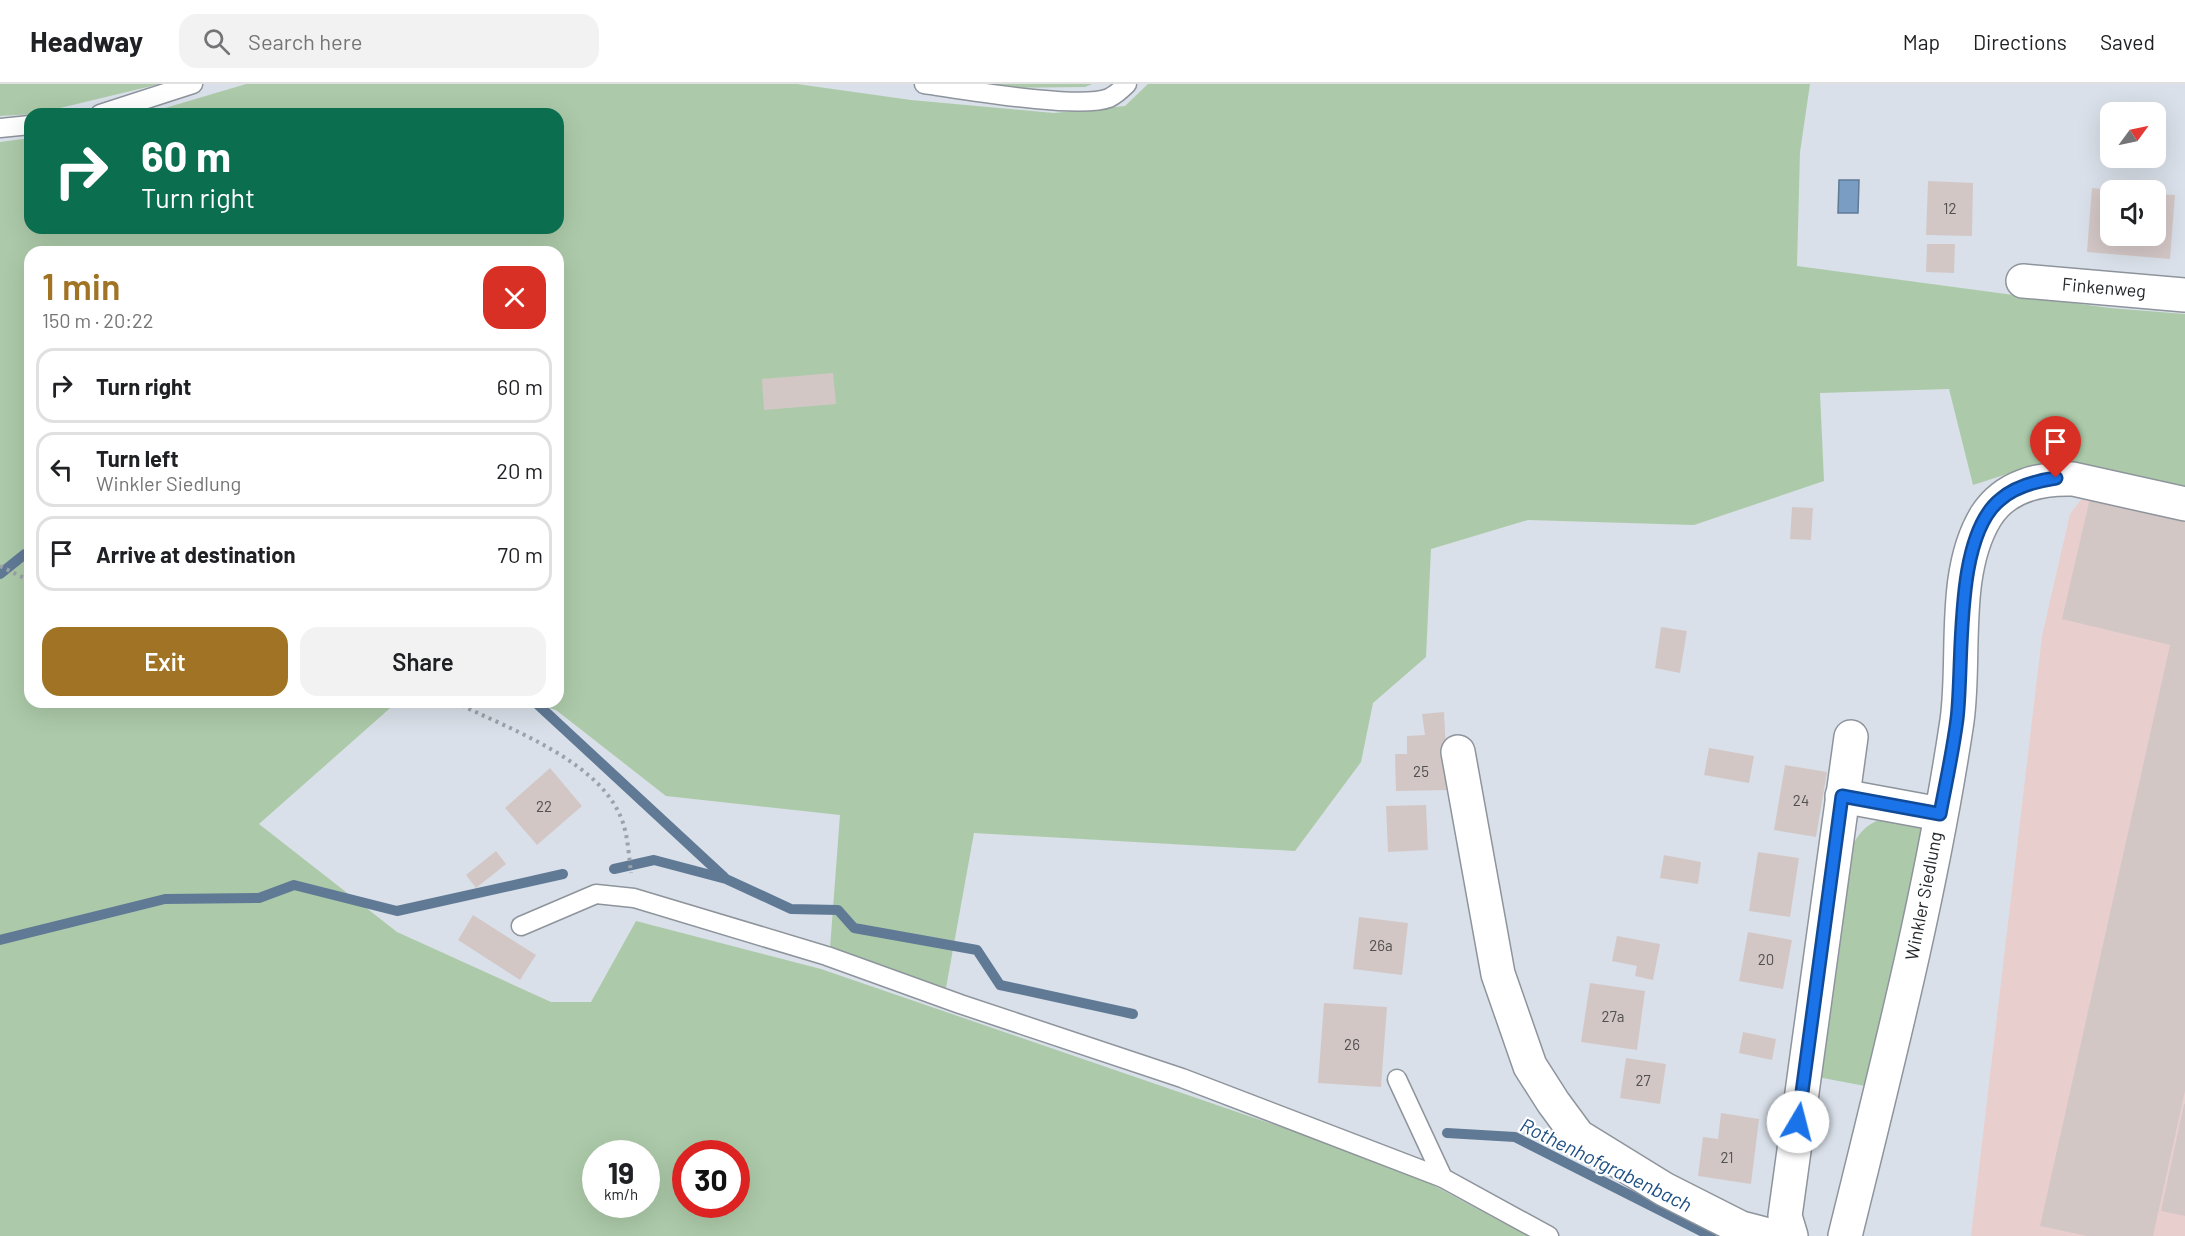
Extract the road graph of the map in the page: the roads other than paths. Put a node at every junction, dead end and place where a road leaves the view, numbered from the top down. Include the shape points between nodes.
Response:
1 (193, 84) edge
2 (924, 84) edge
3 (1127, 84) edge
4 (119, 108) edge
5 (24, 126) edge
6 (0, 128) edge
7 (2023, 281) dead end
8 (2185, 295) edge
9 (2185, 504) edge
10 (1851, 737) dead end
11 (1458, 752) dead end
12 (1842, 796) junction
13 (1940, 814) junction
14 (521, 926) dead end
15 (1397, 1079) dead end
16 (1443, 1178) junction
17 (1549, 1236) edge
18 (1772, 1236) edge
19 (1791, 1236) edge
20 (1845, 1236) edge

1 - 4 lane
2 - 3 lane via 1050,100 1081,100 1108,99
5 - 6 lane
7 - 8 street, Finkenweg
9 - 13 street, Winkler Siedlung via 2056,478 2019,488 1999,500 1971,549 1965,584 1957,719
10 - 12 street
11 - 18 street via 1498,974 1530,1066 1553,1102 1578,1136 1664,1189 1741,1228
12 - 13 street
12 - 19 street via 1785,1216
13 - 20 street, Winkler Siedlung via 1914,954
14 - 16 lane via 596,894 634,898 827,956 1182,1078
15 - 16 lane
16 - 17 lane

